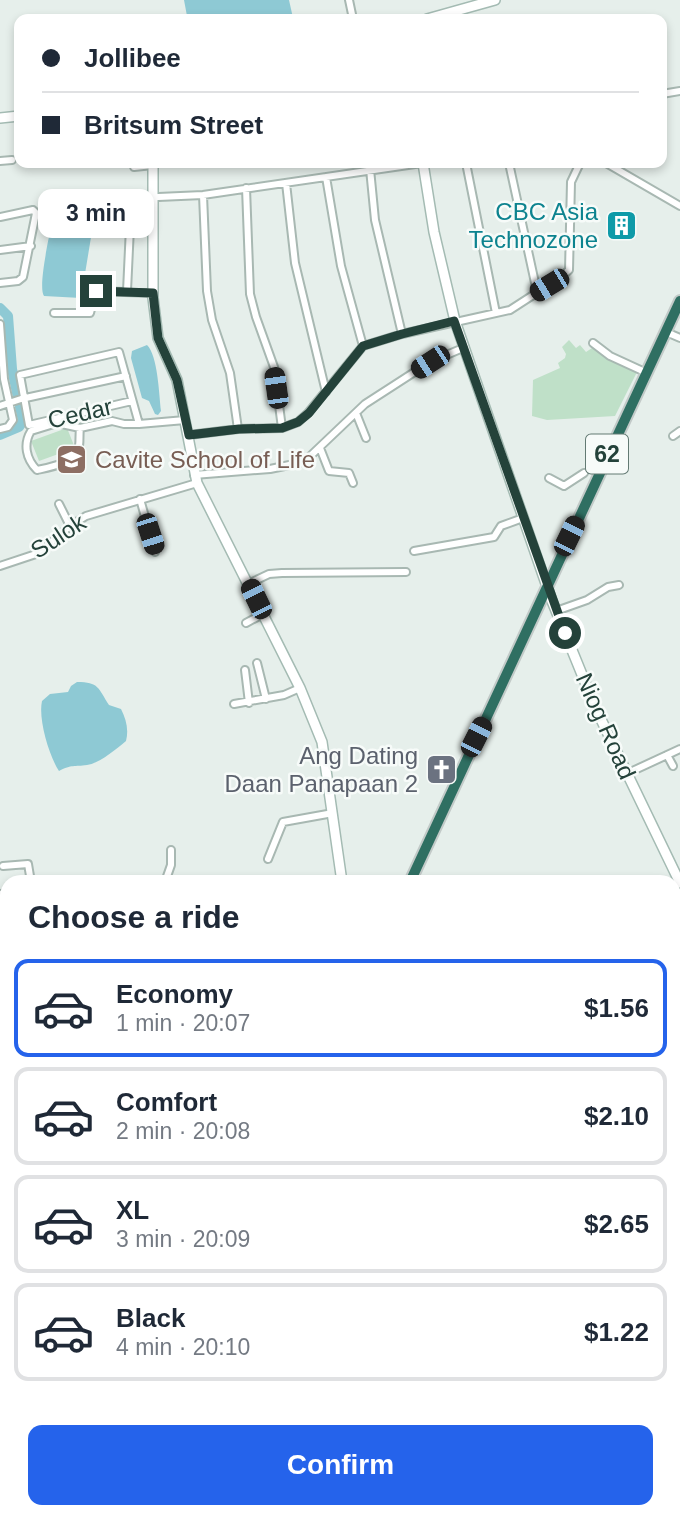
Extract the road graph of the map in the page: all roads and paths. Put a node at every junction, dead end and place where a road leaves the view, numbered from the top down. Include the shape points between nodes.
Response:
1 (495, 0) edge
2 (445, 14) edge
3 (12, 160) dead end
4 (0, 161) edge
5 (153, 168) edge
6 (379, 168) edge
7 (424, 168) edge
8 (467, 168) edge
9 (510, 168) edge
10 (578, 168) edge
11 (615, 168) edge
12 (370, 169) junction
13 (326, 177) junction
14 (286, 183) junction
15 (246, 188) junction
16 (202, 195) junction
17 (153, 198) junction
18 (680, 206) edge
19 (0, 217) edge
20 (31, 246) junction
21 (0, 250) edge
22 (0, 283) edge
23 (127, 291) junction
24 (537, 292) junction
25 (153, 293) junction
26 (680, 301) edge
27 (54, 313) dead end
28 (496, 313) junction
29 (454, 321) junction
30 (0, 325) edge
31 (665, 332) junction
32 (402, 334) junction
33 (680, 338) edge
34 (593, 343) dead end
35 (363, 346) junction
36 (463, 348) junction
37 (1, 353) edge
38 (647, 373) junction
39 (126, 376) junction
40 (2, 379) edge
41 (326, 392) junction
42 (22, 399) junction
43 (132, 401) junction
44 (10, 403) junction
45 (0, 406) edge
46 (356, 413) junction
47 (185, 420) junction
48 (139, 424) junction
49 (80, 428) junction
50 (282, 428) junction
51 (0, 429) edge
52 (239, 429) junction
53 (680, 431) edge
54 (189, 435) junction
55 (673, 436) dead end
56 (366, 438) dead end
57 (320, 448) junction
58 (591, 472) junction
59 (549, 478) dead end
60 (195, 479) junction
61 (353, 483) dead end
62 (140, 499) junction
63 (59, 504) dead end
64 (523, 518) junction
65 (70, 526) junction
66 (414, 551) dead end
67 (155, 552) dead end
68 (0, 566) edge
69 (406, 572) dead end
70 (248, 584) junction
71 (618, 585) dead end
72 (547, 586) junction
73 (556, 611) junction
74 (263, 614) junction
75 (246, 623) dead end
76 (257, 663) dead end
77 (245, 670) dead end
78 (262, 686) junction
79 (300, 688) junction
80 (248, 690) junction
81 (266, 699) junction
82 (249, 703) junction
83 (234, 705) dead end
84 (680, 750) edge
85 (667, 755) junction
86 (673, 766) dead end
87 (626, 774) junction
88 (333, 813) junction
89 (171, 850) dead end
90 (268, 859) dead end
91 (3, 866) dead end
92 (30, 875) edge
93 (167, 875) edge
94 (341, 875) edge
95 (413, 875) edge
96 (676, 875) edge

1 - 2 street
3 - 4 street
5 - 17 street
6 - 12 street
7 - 29 street, Niog Road
8 - 28 street
9 - 24 street
10 - 24 street via 571,182 569,270
11 - 18 street
12 - 13 street
12 - 32 street via 375,220
13 - 14 street
13 - 35 street via 341,266
14 - 15 street
14 - 41 street via 295,262
15 - 16 street
15 - 50 street via 250,294 274,368
16 - 17 street
16 - 52 street via 207,291 230,373
17 - 23 street via 132,201
17 - 25 street
19 - 20 street via 36,211
20 - 21 street
20 - 22 street via 21,279
23 - 25 street
23 - 27 street via 96,291 90,313
24 - 28 street via 516,307
25 - 47 street via 158,338 177,380
26 - 31 highway, 62
28 - 29 street
29 - 32 street
29 - 36 street, Niog Road
30 - 37 street
31 - 33 street
31 - 38 highway, 62
32 - 35 street
34 - 38 street
35 - 41 street
36 - 46 street, Sulok via 430,362
36 - 64 street, Niog Road
37 - 40 street
38 - 58 highway, 62
39 - 42 street
39 - 42 street via 116,351 20,375
39 - 43 street
40 - 44 street
41 - 50 street via 309,413
42 - 43 street, Cedar via 29,425
42 - 44 street
43 - 48 street
44 - 45 street
44 - 51 street via 12,424
46 - 56 street
46 - 57 street, Sulok
47 - 48 street
47 - 54 street
48 - 49 street via 112,421
49 - 49 street via 57,423 31,430 26,446 34,468 51,467 72,457 79,447
50 - 52 street
52 - 54 street
53 - 55 street
54 - 60 street
57 - 60 street, Sulok via 304,462
57 - 61 street via 329,471 349,473
58 - 59 street via 564,486
58 - 72 highway, 62
60 - 62 street, Sulok
60 - 70 street
62 - 65 street, Sulok via 86,516
62 - 67 street
63 - 65 street
64 - 66 street via 501,526 494,537
64 - 72 street, Niog Road
65 - 68 street, Sulok via 39,553
69 - 70 street via 282,573
70 - 74 street
71 - 73 street
72 - 73 street, Niog Road
72 - 95 highway, 62
73 - 87 street, Niog Road
74 - 75 street
74 - 79 street
76 - 78 street
77 - 80 street
78 - 80 street
78 - 81 street
79 - 81 street
79 - 88 street via 322,742
80 - 82 street
81 - 82 street
82 - 83 street
84 - 85 street
85 - 86 street
85 - 87 street
87 - 96 street, Niog Road
88 - 90 street via 283,822
88 - 94 street
89 - 93 street
91 - 92 street via 28,864

